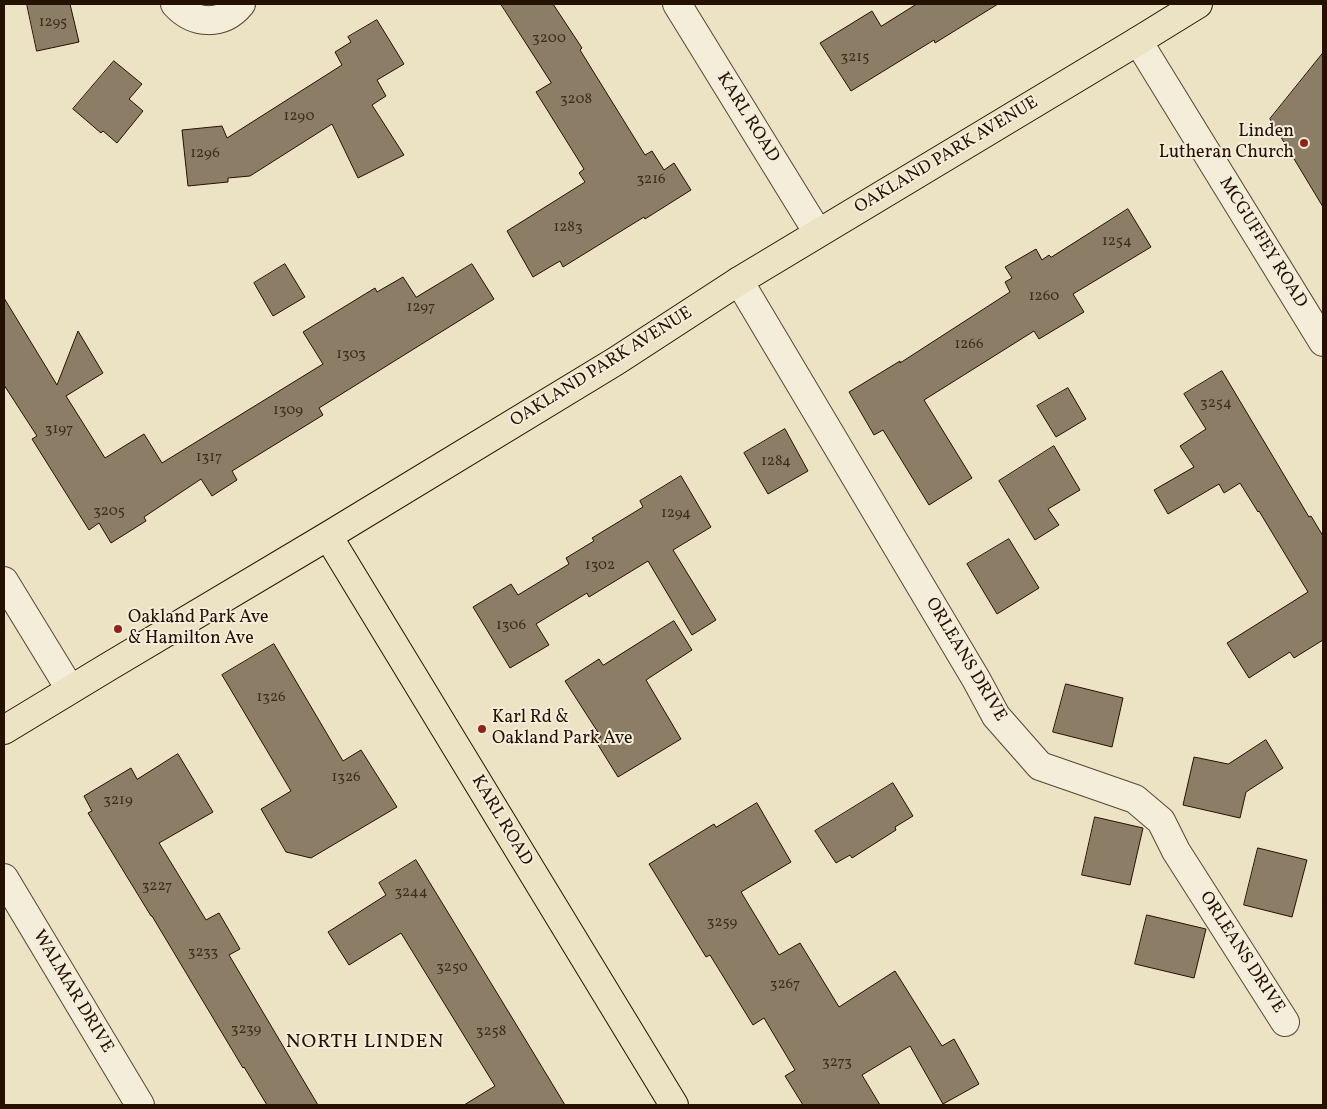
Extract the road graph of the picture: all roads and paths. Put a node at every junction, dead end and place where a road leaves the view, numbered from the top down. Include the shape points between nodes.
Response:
1 (176, 4) edge
2 (241, 4) edge
3 (677, 4) edge
4 (1198, 4) edge
5 (1138, 41) junction
6 (818, 233) junction
7 (739, 281) junction
8 (1323, 342) edge
9 (328, 536) junction
10 (4, 581) edge
11 (70, 689) junction
12 (4, 730) edge
13 (4, 878) edge
14 (1285, 1022) dead end
15 (140, 1105) edge
16 (674, 1105) edge

1 - 2 street via 182,12 195,19 210,20 224,18
3 - 6 street, KARL ROAD
4 - 5 main road, OAKLAND PARK AVENUE
5 - 6 main road, OAKLAND PARK AVENUE
5 - 8 street, MCGUFFEY ROAD
6 - 7 main road, OAKLAND PARK AVENUE
7 - 9 main road, OAKLAND PARK AVENUE via 616,361
7 - 14 street, ORLEANS DRIVE via 996,716 1040,766 1135,799 1161,822 1176,851
9 - 11 main road, OAKLAND PARK AVENUE
9 - 16 main road, KARL ROAD
10 - 11 street
11 - 12 main road, OAKLAND PARK AVENUE
13 - 15 street, WALMAR DRIVE

